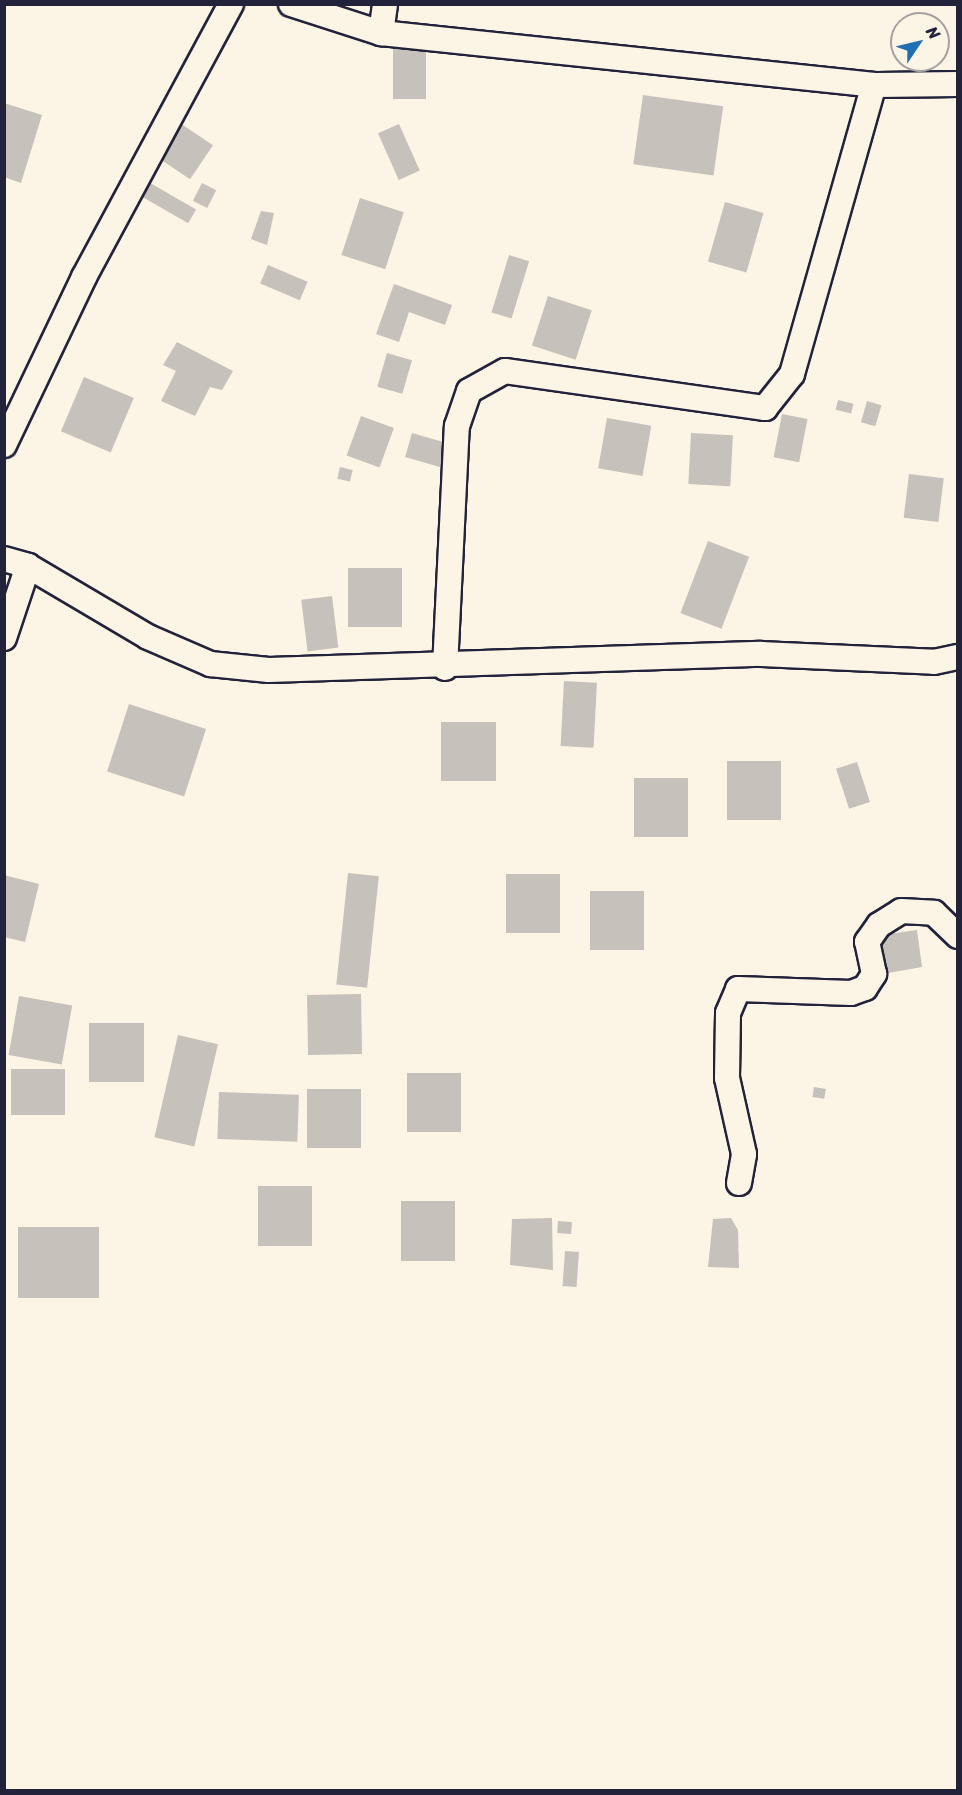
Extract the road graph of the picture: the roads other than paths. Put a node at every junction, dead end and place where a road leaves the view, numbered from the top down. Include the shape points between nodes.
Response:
1 (231, 4) edge
2 (291, 4) edge
3 (385, 4) edge
4 (381, 33) junction
5 (957, 84) edge
6 (874, 85) junction
7 (4, 445) edge
8 (4, 559) edge
9 (28, 566) junction
10 (4, 638) edge
11 (957, 657) edge
12 (445, 668) junction
13 (957, 936) edge
14 (739, 1183) dead end

1 - 7 street via 84,277
2 - 4 street
3 - 4 street
4 - 6 street
5 - 6 street
6 - 12 street via 792,374 765,408 506,371 469,391 458,426
8 - 9 street
9 - 10 street
9 - 12 street via 148,637 210,664 269,670
11 - 12 street via 934,662 761,654
13 - 14 street via 934,913 902,911 879,925 867,942 874,974 865,988 851,993 738,989 728,1013 728,1078 744,1154

